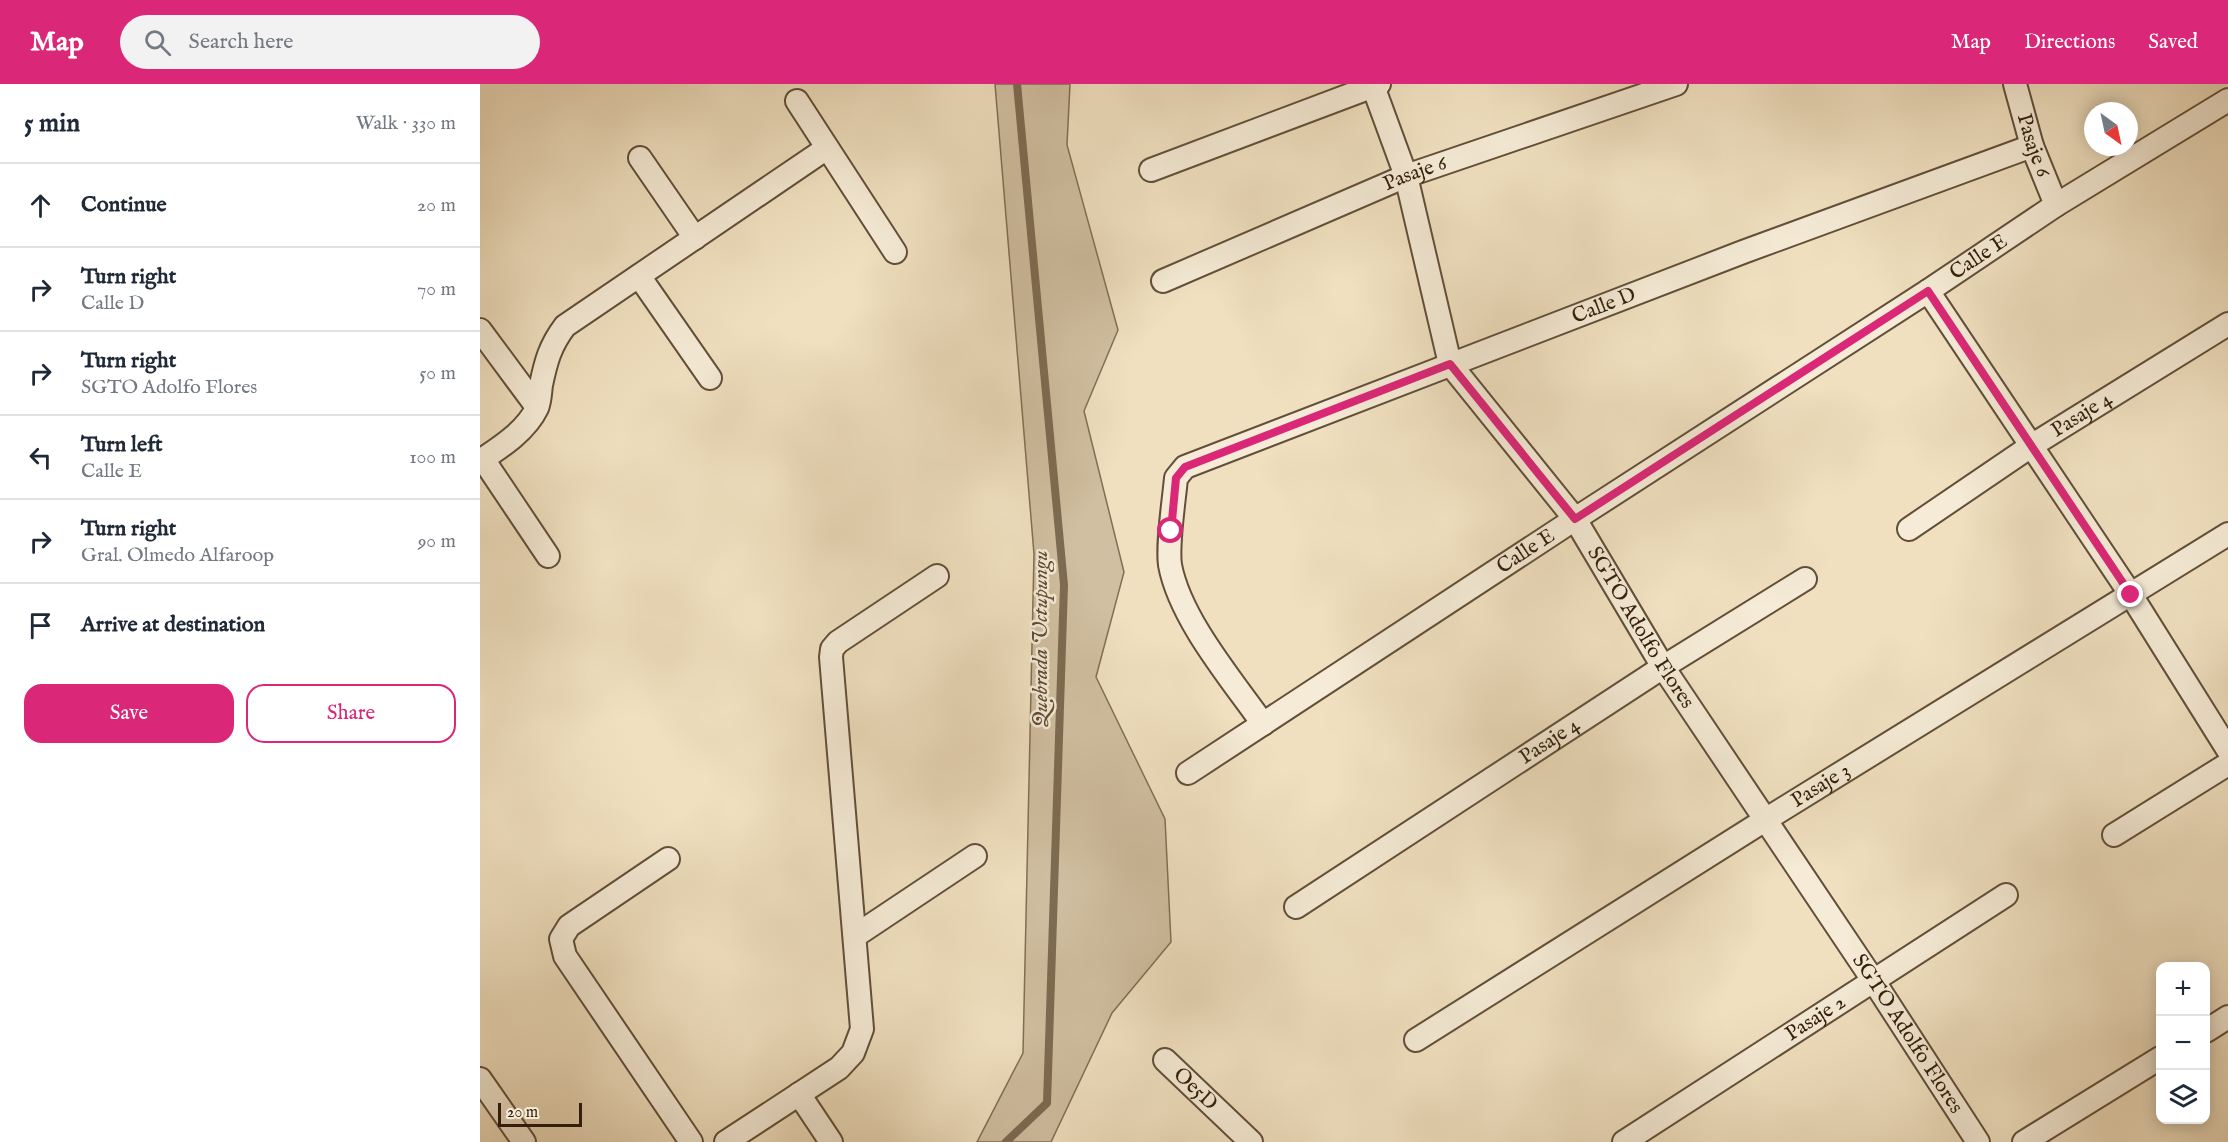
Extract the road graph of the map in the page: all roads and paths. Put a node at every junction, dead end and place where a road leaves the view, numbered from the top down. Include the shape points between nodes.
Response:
1 (1676, 84) edge
2 (2015, 84) edge
3 (1376, 85) edge
4 (2228, 100) edge
5 (797, 101) dead end
6 (2032, 146) junction
7 (827, 148) junction
8 (640, 158) dead end
9 (1151, 170) dead end
10 (1406, 176) junction
11 (2056, 205) junction
12 (694, 238) junction
13 (895, 252) dead end
14 (639, 276) junction
15 (1163, 281) dead end
16 (1928, 291) junction
17 (2228, 324) edge
18 (480, 330) edge
19 (1450, 364) junction
20 (710, 378) dead end
21 (537, 407) junction
22 (2031, 446) junction
23 (482, 460) edge
24 (1575, 519) junction
25 (1909, 529) dead end
26 (2228, 534) edge
27 (548, 556) dead end
28 (937, 576) dead end
29 (1805, 579) dead end
30 (2131, 595) junction
31 (1663, 667) junction
32 (1263, 724) junction
33 (2228, 750) edge
34 (2228, 764) edge
35 (1188, 773) dead end
36 (1765, 820) junction
37 (2114, 835) dead end
38 (975, 856) dead end
39 (668, 859) dead end
40 (2006, 895) dead end
41 (1296, 907) dead end
42 (855, 936) junction
43 (1873, 980) junction
44 (2228, 1017) edge
45 (2210, 1028) edge
46 (1416, 1040) dead end
47 (1165, 1060) dead end
48 (2156, 1061) edge
49 (480, 1079) edge
50 (799, 1094) junction
51 (524, 1142) edge
52 (692, 1142) edge
53 (726, 1142) edge
54 (831, 1142) edge
55 (1251, 1142) edge
56 (1624, 1142) edge
57 (1978, 1142) edge
58 (2024, 1142) edge

1 - 10 street, Pasaje 6
2 - 6 street, Pasaje 6
3 - 9 street
3 - 10 street, SGTO Adolfo Flores
4 - 11 street, Calle E
5 - 7 street
6 - 11 street, Pasaje 6
6 - 19 street, Calle D
7 - 12 street
7 - 13 street
8 - 12 street
10 - 15 street, Pasaje 6
10 - 19 street, SGTO Adolfo Flores
11 - 16 street, Calle E
12 - 14 street
14 - 20 street
14 - 21 street via 565,326 546,361
16 - 22 street
16 - 24 street, Calle E
17 - 22 street, Pasaje 4
18 - 21 street
19 - 24 street, SGTO Adolfo Flores
19 - 32 street, Calle D via 1185,467 1176,478 1170,564 1181,597 1198,631
21 - 23 street via 520,430
22 - 25 street, Pasaje 4
22 - 30 street
23 - 27 street
24 - 31 street, SGTO Adolfo Flores
24 - 32 street, Calle E
26 - 30 street, Pasaje 3
28 - 42 street via 832,649
29 - 31 street, Pasaje 4
30 - 33 street
30 - 36 street, Pasaje 3
31 - 36 street, SGTO Adolfo Flores
31 - 41 street, Pasaje 4
32 - 35 street, Calle E
34 - 37 street
36 - 43 street, SGTO Adolfo Flores
36 - 46 street, Pasaje 3
38 - 42 street
39 - 52 street via 569,926 561,939 565,956
40 - 43 street, Pasaje 2
42 - 50 street via 862,1029 853,1053 839,1068
43 - 56 street, Pasaje 2
43 - 57 street, SGTO Adolfo Flores
44 - 45 street
47 - 55 street, Oe5D
48 - 58 street
49 - 51 street
50 - 53 street
50 - 54 street

